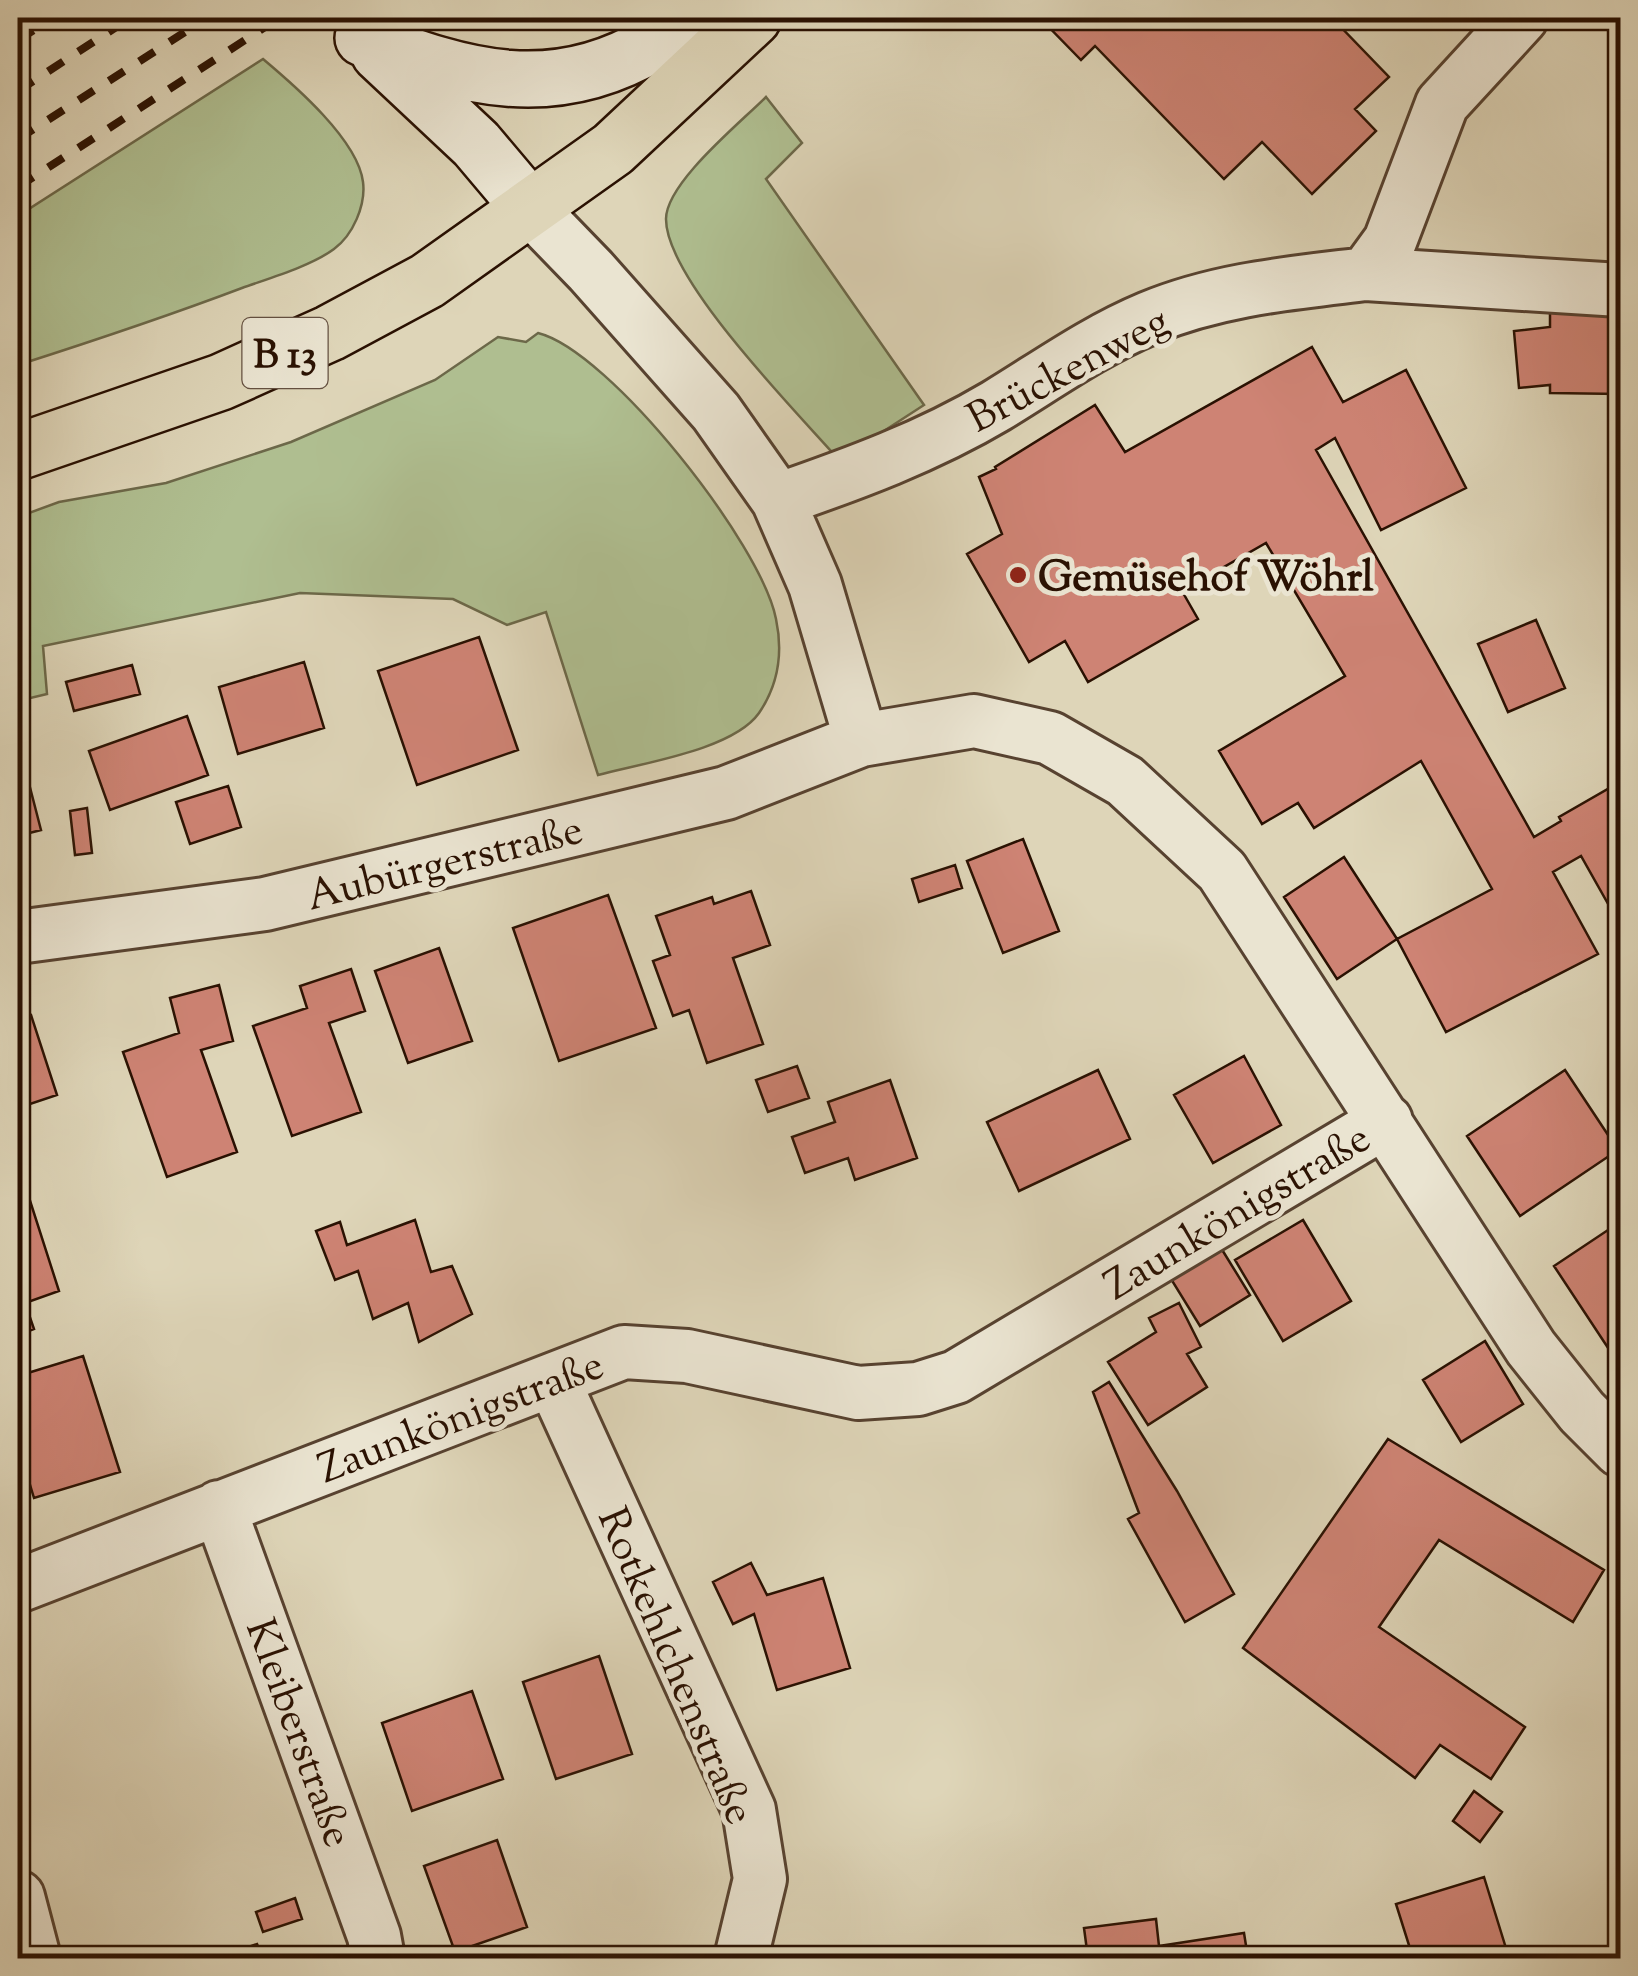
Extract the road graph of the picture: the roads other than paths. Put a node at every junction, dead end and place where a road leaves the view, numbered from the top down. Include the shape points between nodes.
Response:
1 (693, 18) edge
2 (754, 18) edge
3 (1521, 18) edge
4 (351, 28) edge
5 (530, 208) junction
6 (1366, 274) junction
7 (1620, 290) edge
8 (18, 452) edge
9 (778, 500) junction
10 (861, 740) junction
11 (18, 937) edge
12 (1386, 1121) junction
13 (553, 1380) junction
14 (1620, 1450) edge
15 (219, 1507) junction
16 (18, 1586) edge
17 (18, 1897) edge
18 (34, 1958) edge
19 (378, 1958) edge
20 (742, 1958) edge

1 - 4 main road via 595,72 546,79 448,69
2 - 5 main road, B 13 via 613,149
3 - 6 street via 1442,104 1390,241
4 - 5 main road via 476,144
5 - 8 main road, B 13 via 427,281 330,333 221,382
5 - 9 street via 716,412
6 - 7 street, Brückenweg
6 - 9 street, Brückenweg via 1227,292 1149,318 878,465
9 - 10 street via 815,585
10 - 11 street, Aubürgerstraße via 726,792 266,904
10 - 12 street, Aubürgerstraße via 974,721 1050,738 1125,781 1222,871
12 - 13 street, Zaunkönigstraße via 956,1376 918,1388 858,1393 687,1356 624,1352
12 - 14 street, Aubürgerstraße via 1531,1348
13 - 15 street, Zaunkönigstraße
13 - 20 street, Rotkehlchenstraße via 748,1810 760,1879
15 - 16 street, Zaunkönigstraße
15 - 19 street, Kleiberstraße
17 - 18 street

